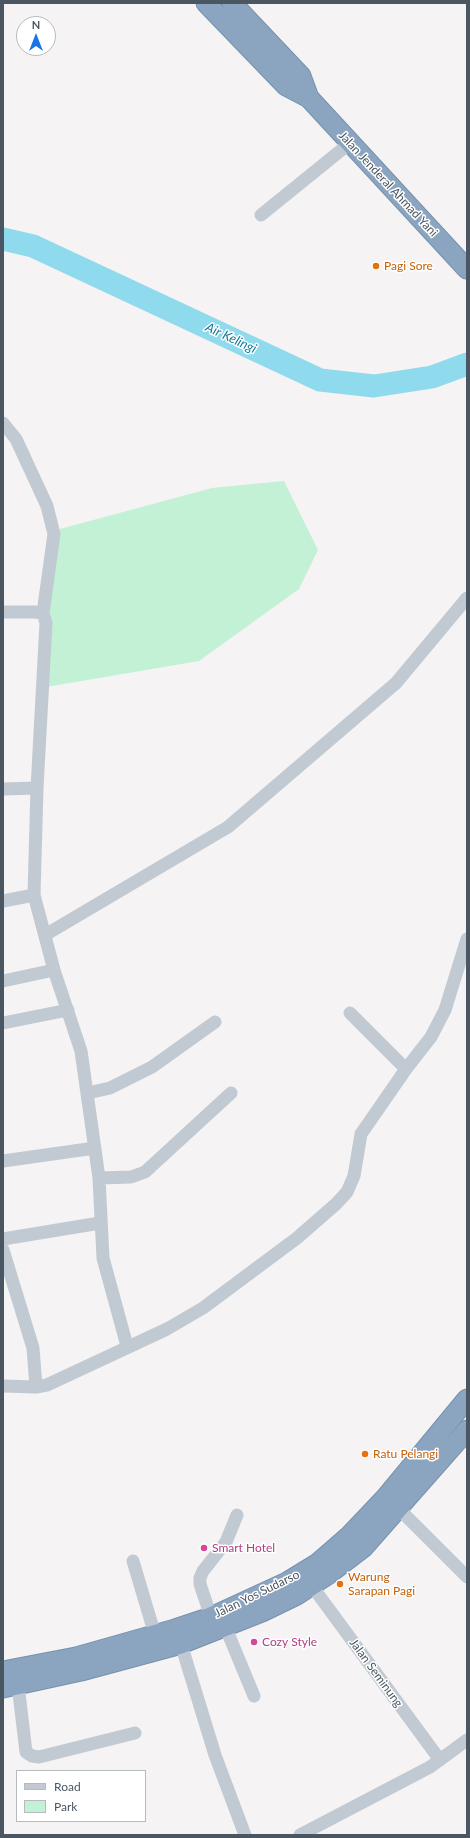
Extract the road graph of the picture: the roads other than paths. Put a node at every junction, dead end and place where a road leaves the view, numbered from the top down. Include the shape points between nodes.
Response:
1 (206, 3) edge
2 (232, 3) edge
3 (309, 98) junction
4 (350, 143) junction
5 (261, 216) dead end
6 (465, 267) edge
7 (3, 423) edge
8 (467, 598) edge
9 (3, 612) edge
10 (43, 613) junction
11 (37, 788) junction
12 (3, 789) edge
13 (34, 895) junction
14 (3, 901) edge
15 (45, 935) junction
16 (467, 939) edge
17 (54, 970) junction
18 (3, 981) edge
19 (68, 1010) junction
20 (350, 1013) dead end
21 (215, 1022) dead end
22 (3, 1023) edge
23 (406, 1068) junction
24 (88, 1093) junction
25 (230, 1093) dead end
26 (95, 1148) junction
27 (3, 1161) edge
28 (99, 1178) junction
29 (100, 1223) junction
30 (3, 1239) edge
31 (3, 1250) edge
32 (127, 1346) junction
33 (3, 1386) edge
34 (36, 1387) junction
35 (467, 1398) edge
36 (467, 1430) edge
37 (399, 1509) junction
38 (237, 1515) dead end
39 (133, 1561) dead end
40 (467, 1577) edge
41 (312, 1586) junction
42 (258, 1605) junction
43 (218, 1621) junction
44 (155, 1634) junction
45 (181, 1644) junction
46 (3, 1671) edge
47 (10, 1686) edge
48 (254, 1696) dead end
49 (135, 1733) dead end
50 (467, 1740) edge
51 (440, 1760) junction
52 (245, 1835) edge
53 (300, 1835) edge

1 - 3 highway, Jalan Jenderal Ahmad Yani via 286,86
2 - 3 highway, Jalan Jenderal Ahmad Yani via 301,76
3 - 4 highway, Jalan Jenderal Ahmad Yani
4 - 5 street
4 - 6 highway, Jalan Jenderal Ahmad Yani
7 - 10 street via 16,439 47,506 54,534
8 - 15 street via 396,683 228,827
9 - 10 street
10 - 11 street via 46,623
11 - 12 street
11 - 13 street
13 - 14 street
13 - 15 street
15 - 17 street
16 - 23 street via 445,1010 432,1038
17 - 18 street
17 - 19 street
19 - 22 street
19 - 24 street via 81,1051
20 - 23 street
21 - 24 street via 152,1067 110,1088
23 - 32 street via 361,1134 354,1176 347,1192 336,1204 297,1238 203,1308 167,1329
24 - 26 street
25 - 28 street via 145,1172 131,1177
26 - 27 street
26 - 28 street
28 - 29 street
29 - 30 street
29 - 32 street via 103,1258
31 - 34 street via 33,1348
32 - 34 street via 47,1385
33 - 34 street
35 - 42 highway, Jalan Yos Sudarso via 386,1497 349,1536 318,1563 287,1582
36 - 37 highway, Jalan Yos Sudarso
37 - 40 street
37 - 41 highway, Jalan Yos Sudarso via 364,1548
38 - 43 street via 226,1542 200,1578 200,1584
39 - 44 street
41 - 42 highway, Jalan Yos Sudarso
41 - 51 street, Jalan Seminung
42 - 43 highway, Jalan Yos Sudarso
43 - 44 highway, Jalan Yos Sudarso
43 - 45 highway, Jalan Yos Sudarso
43 - 48 street
44 - 46 highway, Jalan Yos Sudarso via 76,1657
45 - 47 highway, Jalan Yos Sudarso via 81,1671
45 - 52 street via 215,1755
47 - 49 street via 26,1752 32,1756 39,1757
50 - 51 street
51 - 53 street

